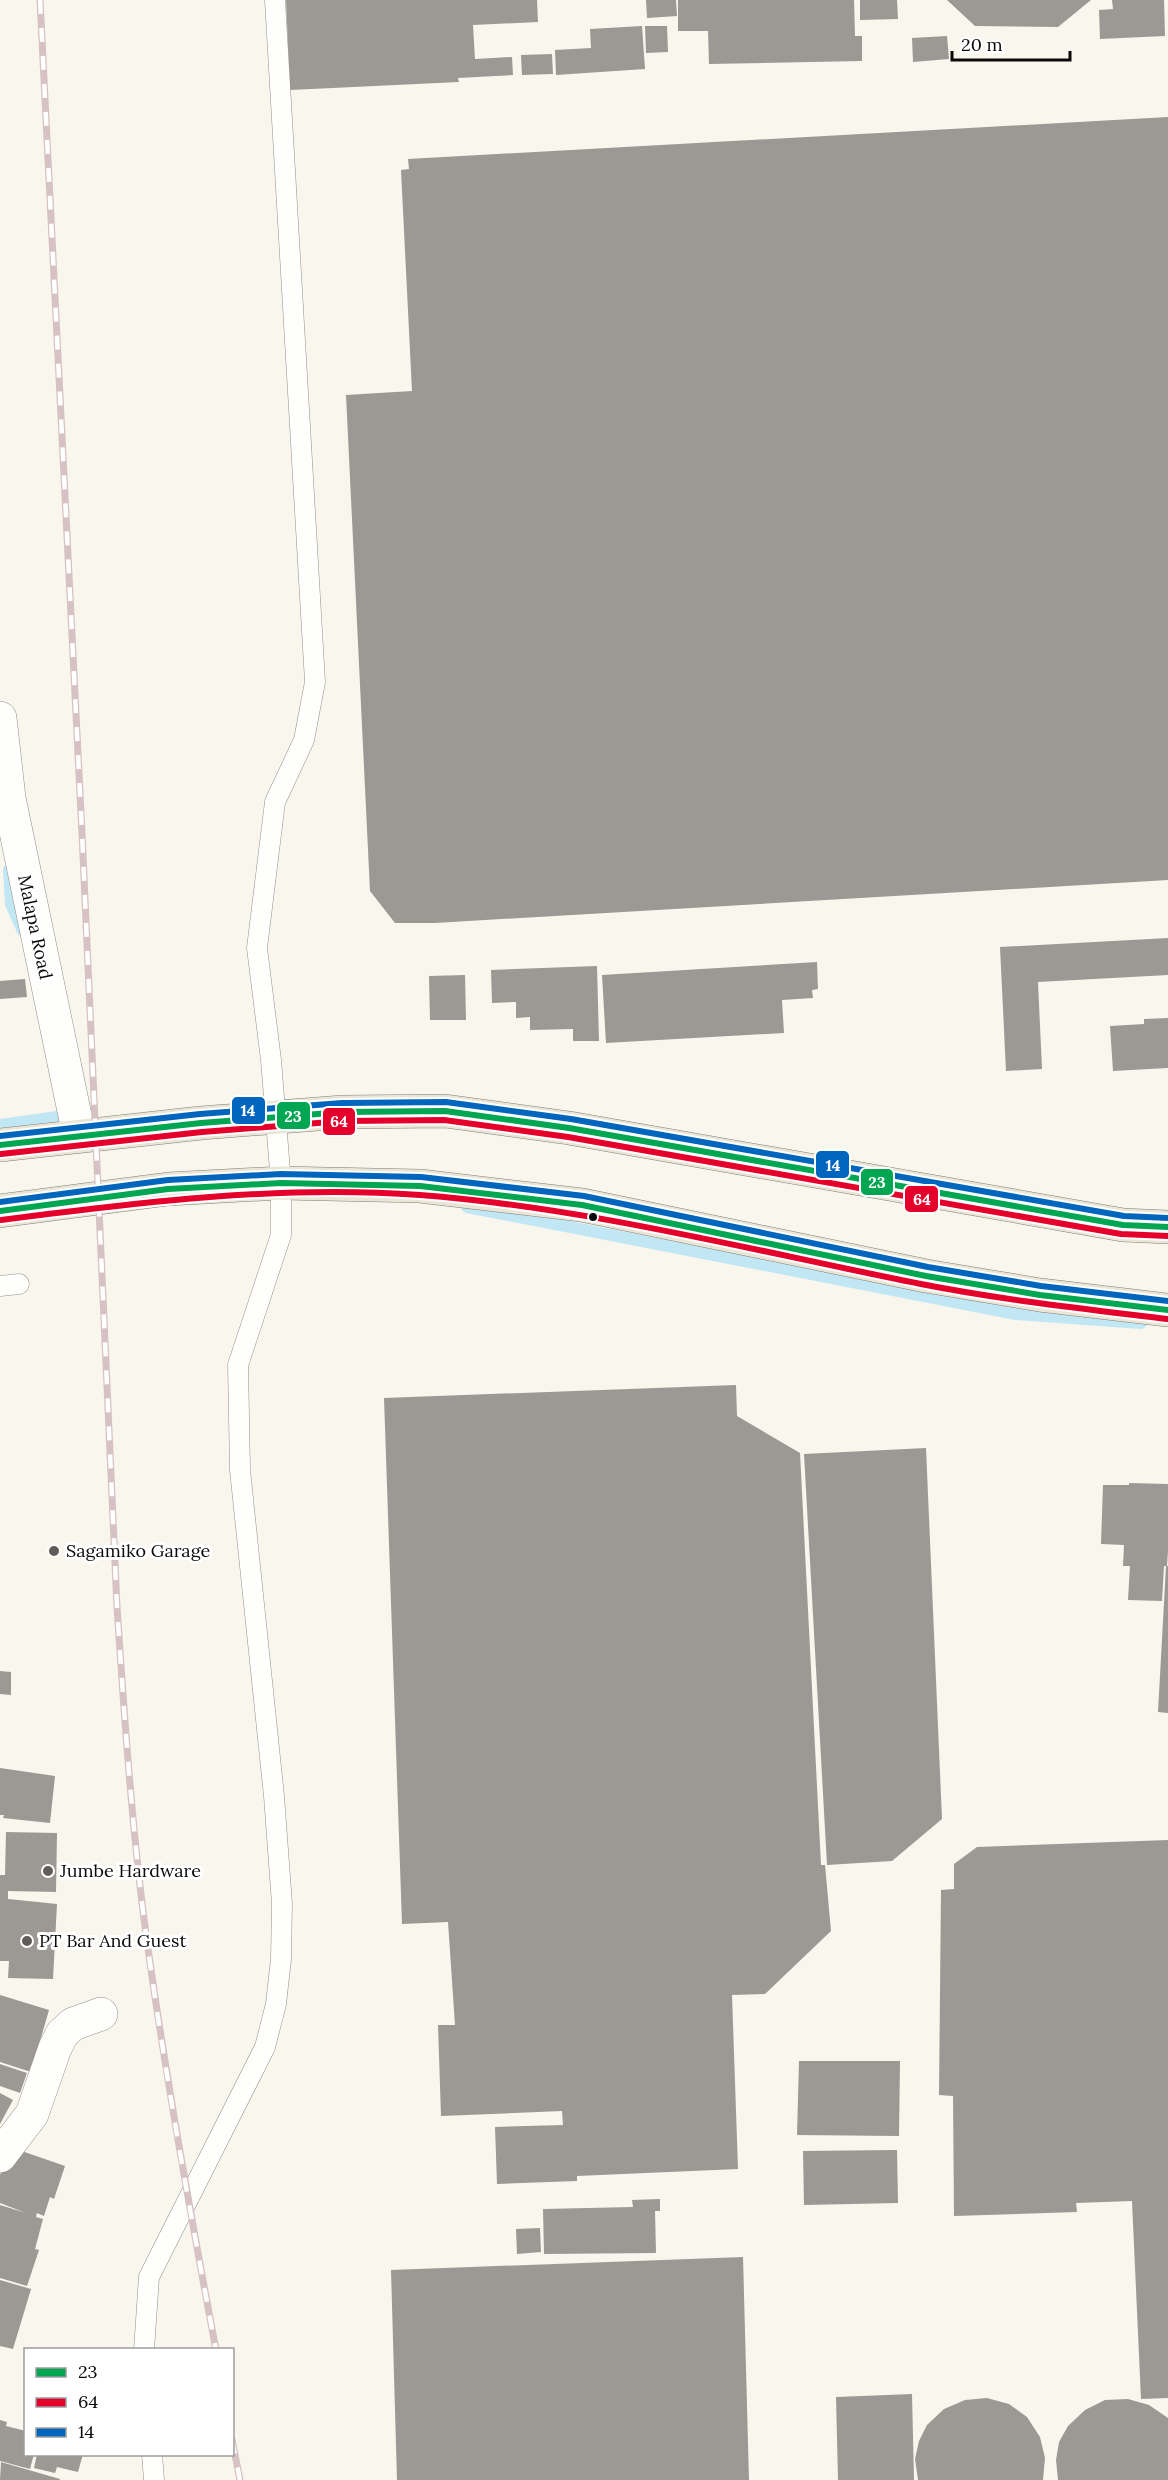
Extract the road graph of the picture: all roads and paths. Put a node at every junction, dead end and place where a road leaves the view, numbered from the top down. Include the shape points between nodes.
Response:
1 (274, 0) edge
2 (0, 718) edge
3 (275, 1118) junction
4 (79, 1135) junction
5 (0, 1145) edge
6 (281, 1183) junction
7 (0, 1211) edge
8 (1168, 1227) edge
9 (1168, 1310) edge
10 (101, 2014) dead end
11 (0, 2156) edge
12 (144, 2348) edge
13 (152, 2456) edge
14 (154, 2480) edge

1 - 3 lane via 315,682 304,740 275,802 257,948
2 - 4 street, Malapa Road via 9,798
3 - 4 main road
3 - 6 lane
3 - 8 main road via 343,1112 445,1111 569,1128 1123,1225
4 - 5 main road
6 - 7 main road via 168,1189
6 - 9 main road via 420,1186 582,1205 926,1276
6 - 12 lane via 280,1235 238,1365 240,1470 282,1904 276,2004 265,2047 149,2277
10 - 11 street via 74,2024 62,2034 32,2114
13 - 14 lane

